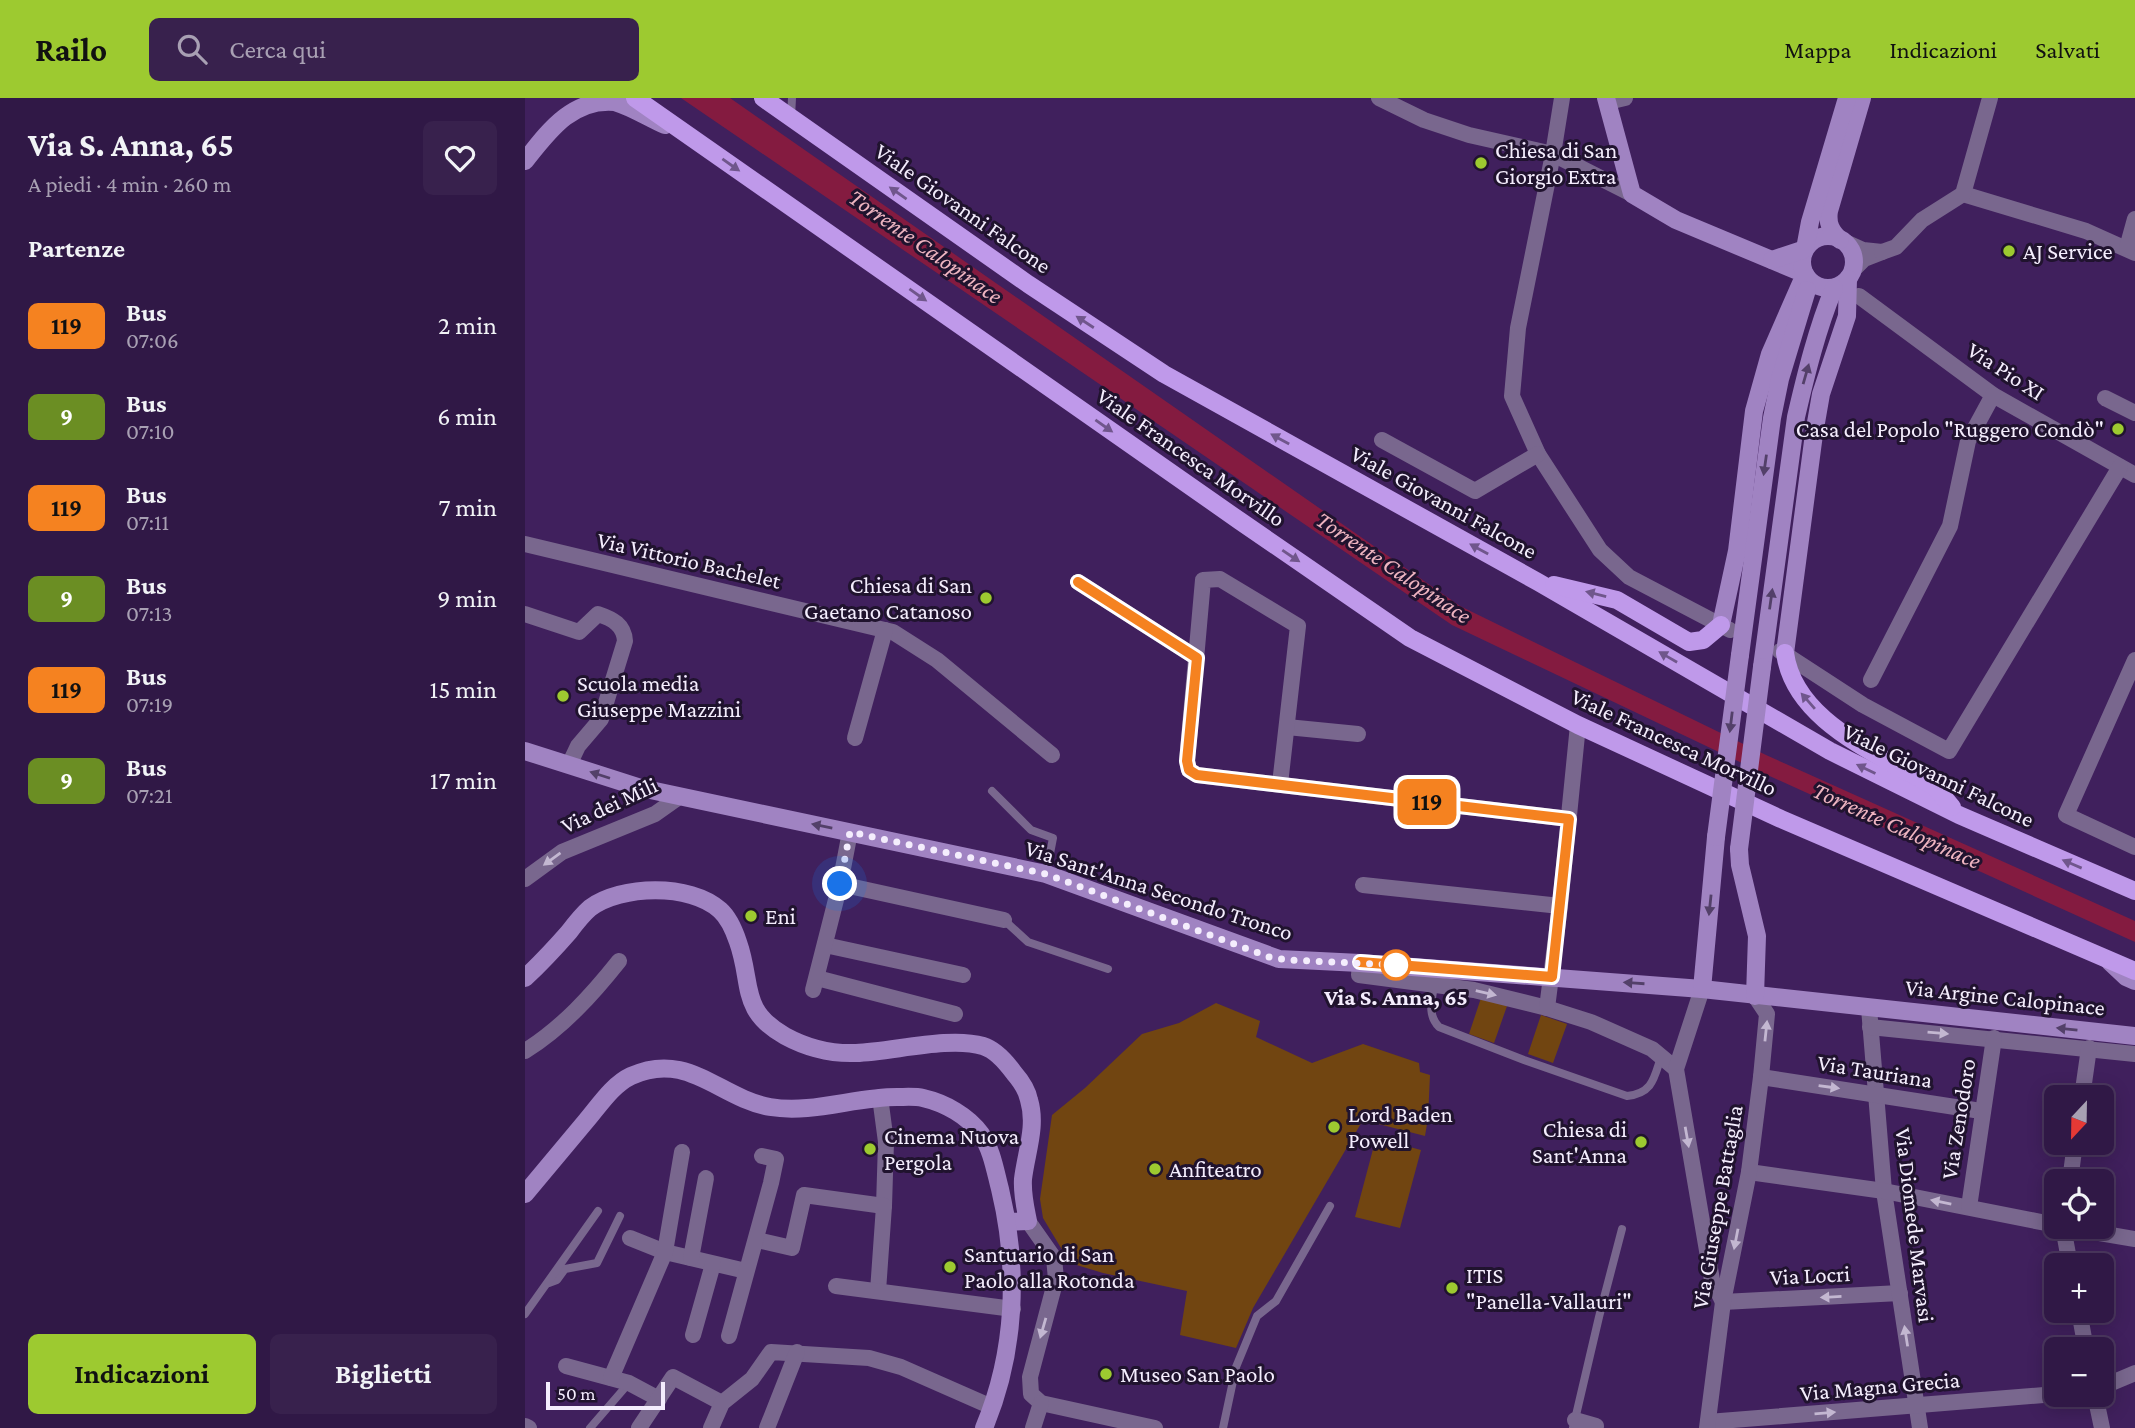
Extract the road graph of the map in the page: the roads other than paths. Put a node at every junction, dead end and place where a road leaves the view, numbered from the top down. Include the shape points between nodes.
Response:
1 (635, 98) edge
2 (763, 98) edge
3 (792, 98) edge
4 (1379, 98) edge
5 (1562, 98) edge
6 (1847, 98) edge
7 (1862, 98) edge
8 (1990, 98) edge
9 (1613, 99) edge
10 (791, 117) junction
11 (694, 139) junction
12 (1553, 154) junction
13 (525, 161) edge
14 (1632, 194) junction
15 (1963, 194) junction
16 (2135, 219) edge
17 (1842, 240) junction
18 (1805, 249) junction
19 (2131, 251) edge
20 (1882, 252) junction
21 (1772, 260) junction
22 (1807, 277) junction
23 (1847, 283) junction
24 (1993, 395) junction
25 (2105, 398) dead end
26 (2135, 413) edge
27 (1382, 440) dead end
28 (1538, 454) junction
29 (2128, 471) edge
30 (525, 544) edge
31 (1078, 582) dead end
32 (1538, 582) junction
33 (525, 614) edge
34 (1726, 628) junction
35 (884, 630) junction
36 (1783, 652) junction
37 (1197, 658) junction
38 (2135, 660) edge
39 (1871, 680) dead end
40 (1579, 725) junction
41 (1287, 726) junction
42 (1358, 734) dead end
43 (855, 738) dead end
44 (525, 751) edge
45 (1052, 755) dead end
46 (569, 765) junction
47 (1280, 784) junction
48 (992, 791) dead end
49 (679, 797) junction
50 (1959, 815) junction
51 (1569, 819) junction
52 (850, 832) junction
53 (2135, 847) edge
54 (1046, 874) junction
55 (525, 879) edge
56 (840, 884) junction
57 (1363, 885) dead end
58 (2135, 891) edge
59 (1560, 906) junction
60 (1005, 920) joint
61 (825, 945) junction
62 (2105, 957) junction
63 (619, 961) dead end
64 (2135, 961) edge
65 (1360, 962) junction
66 (1108, 969) dead end
67 (2135, 971) edge
68 (963, 975) dead end
69 (1552, 977) junction
70 (525, 978) edge
71 (2135, 981) edge
72 (1434, 985) junction
73 (1702, 989) junction
74 (1755, 996) junction
75 (1547, 1008) junction
76 (1869, 1008) junction
77 (955, 1014) dead end
78 (1870, 1027) junction
79 (2135, 1036) edge
80 (1994, 1038) junction
81 (2089, 1048) junction
82 (525, 1051) edge
83 (2135, 1054) edge
84 (1661, 1057) junction
85 (1676, 1069) junction
86 (1761, 1077) junction
87 (2084, 1085) edge
88 (1877, 1094) junction
89 (880, 1097) junction
90 (1982, 1111) junction
91 (682, 1152) dead end
92 (762, 1156) dead end
93 (1749, 1172) junction
94 (706, 1178) dead end
95 (1884, 1191) junction
96 (525, 1194) edge
97 (884, 1206) junction
98 (1330, 1206) dead end
99 (1969, 1207) junction
100 (598, 1211) dead end
101 (620, 1216) dead end
102 (1028, 1221) junction
103 (1008, 1222) junction
104 (2044, 1223) edge
105 (1622, 1229) dead end
106 (2114, 1235) edge
107 (630, 1238) dead end
108 (2135, 1238) edge
109 (757, 1240) junction
110 (664, 1252) junction
111 (691, 1258) junction
112 (713, 1264) junction
113 (746, 1271) junction
114 (546, 1284) junction
115 (836, 1286) dead end
116 (878, 1292) junction
117 (1900, 1293) junction
118 (1723, 1302) junction
119 (1013, 1309) junction
120 (525, 1314) edge
121 (693, 1335) dead end
122 (729, 1336) dead end
123 (797, 1352) junction
124 (566, 1366) dead end
125 (2135, 1373) edge
126 (611, 1378) junction
127 (2114, 1382) edge
128 (629, 1383) junction
129 (2044, 1395) edge
130 (659, 1399) junction
131 (722, 1403) junction
132 (1041, 1403) junction
133 (1917, 1406) junction
134 (992, 1407) junction
135 (2098, 1407) edge
136 (1574, 1424) edge
137 (1708, 1425) edge
138 (1596, 1426) dead end
139 (590, 1428) edge
140 (639, 1428) edge
141 (711, 1428) edge
142 (767, 1428) edge
143 (984, 1428) edge
144 (1033, 1428) edge
145 (1153, 1428) edge
146 (1223, 1428) edge
147 (1920, 1428) edge
148 (2102, 1428) edge

1 - 11 main road, Viale Francesca Morvillo
2 - 10 main road, Viale Giovanni Falcone
3 - 10 lane
4 - 12 street via 1469,135
5 - 12 street
6 - 18 street
7 - 17 street via 1829,211 1832,232
8 - 15 street
9 - 14 street
32 -> 10 main road, Viale Giovanni Falcone via 1164,374
11 - 13 street via 616,102 589,101 561,115
11 -> 40 main road, Viale Francesca Morvillo via 1410,638
12 - 14 street
12 - 28 street via 1518,328 1512,396
14 - 21 street via 1675,220
15 - 19 street via 2087,231
15 - 20 street via 1922,220 1896,247
16 - 19 street
17 - 18 street via 1818,238
17 - 20 street via 1863,250
17 - 23 street via 1853,254
18 - 21 street
18 - 22 street via 1802,266
20 - 23 street via 1864,259
21 - 22 street
22 - 23 street via 1826,288
22 - 34 street via 1770,354 1754,411
22 -> 73 street, bridge via 1807,293 1772,418 1717,837
23 - 24 street, Via Pio XI
23 - 36 street via 1847,316 1821,394 1814,434
74 -> 23 street, bridge via 1757,936 1739,849 1762,667 1796,417 1811,360
24 - 29 street, Via Pio XI
24 - 39 street via 1968,442 1950,526
25 - 26 street
27 - 28 street via 1475,491
28 - 34 street via 1600,550 1629,577
29 - 36 street via 1949,751 1863,705
30 - 35 street, Via Vittorio Bachelet
31 - 37 street
34 -> 32 main road via 1689,642 1617,600
50 -> 32 main road, Viale Giovanni Falcone via 1831,751
33 - 46 street via 579,632 599,614 617,622 624,632 601,719
35 - 43 street
35 - 45 street, Via Vittorio Bachelet via 937,660
50 -> 36 main road via 1935,787 1857,743 1816,710 1795,685
37 - 41 street via 1203,580 1220,579 1298,626
37 - 47 street via 1189,770 1197,775
38 - 53 street via 2066,815
40 - 51 street
40 - 62 main road, Viale Francesca Morvillo via 1781,819
41 - 42 street
41 - 47 street
44 - 46 street, Via Sant'Anna Secondo Tronco
49 -> 46 street, Via Sant'Anna Secondo Tronco
47 - 51 street
48 - 54 lane via 1031,830 1053,838
52 -> 49 street, Via Sant'Anna Secondo Tronco
49 -> 55 street, Via dei Mili via 655,814 562,852
58 -> 50 main road, Viale Giovanni Falcone
51 - 59 street
52 - 54 street, Via Sant'Anna Secondo Tronco
52 - 56 street
54 - 65 street, Via Sant'Anna Secondo Tronco via 1269,957
56 - 60 street
56 - 61 street
57 - 59 street
59 - 69 street
60 - 66 lane via 1028,942
61 - 68 street
61 - 77 street via 815,984
62 - 64 main road
62 - 67 main road, Viale Francesca Morvillo
62 - 71 street
63 - 82 street via 571,1015
65 - 69 street, Via Sant'Anna Secondo Tronco
65 - 72 street via 1359,975
73 -> 69 street, Via Argine Calopinace
69 - 75 street
70 - 102 street via 601,901 651,890 702,899 719,909 731,926 757,1014 789,1038 836,1053 958,1043 982,1045 999,1056 1024,1088 1031,1112 1023,1178
72 -> 75 street
72 - 84 lane via 1430,1015 1439,1027 1627,1096 1641,1094 1652,1084
73 - 74 street, Via Argine Calopinace
73 - 85 street
74 - 76 street, Via Argine Calopinace
86 -> 74 street, Via Giuseppe Battaglia via 1767,1014
75 - 84 street via 1623,1035
76 - 78 street
79 -> 76 street, Via Argine Calopinace
78 -> 80 street
78 - 88 street, Via Diomede Marvasi
80 - 81 street
80 - 90 street, Via Zenodoro
81 - 83 street
81 - 87 street
84 - 85 street
85 -> 118 street via 1712,1280
86 -> 88 street, Via Tauriana
86 - 93 street, Via Giuseppe Battaglia
88 - 90 street, Via Tauriana
88 - 95 street, Via Diomede Marvasi
89 - 96 street via 796,1109 769,1107 694,1074 657,1067 629,1077 611,1091
89 - 97 street via 886,1142
89 - 103 street via 921,1098 947,1106 972,1125 992,1156
90 - 99 street, Via Zenodoro
91 - 110 street
92 - 109 street via 776,1159
93 - 95 street
93 -> 118 street, Via Giuseppe Battaglia
94 - 111 street
99 -> 95 street
95 - 117 street, Via Diomede Marvasi
97 - 109 street via 804,1195 792,1248
97 - 116 street
98 - 146 lane via 1276,1301 1257,1316 1236,1367
99 - 104 street
100 - 114 lane
101 - 114 lane via 597,1264 565,1269 557,1280
102 - 103 street
102 -> 132 street via 1054,1258 1056,1279 1030,1377 1031,1394
103 - 119 street
105 - 136 lane
106 - 108 street
107 - 110 street
109 - 113 street
110 - 111 street
110 - 126 street
111 - 112 street
112 - 113 street
112 - 121 street
113 - 122 street
114 - 120 lane
115 - 116 street
116 - 119 street
117 -> 118 street, Via Locri
133 -> 117 street, Via Diomede Marvasi
118 - 137 street, Via Giuseppe Battaglia
119 - 134 street
123 - 131 street via 771,1352 753,1380
123 - 134 street via 869,1358 901,1367
123 - 142 street
124 - 126 street
125 - 127 street
126 - 128 street
128 - 130 street
128 - 139 lane
129 - 133 street, Via Magna Grecia
130 - 131 street via 673,1377
130 - 140 street
131 - 141 street
132 - 144 street
132 - 145 street
137 -> 133 street, Via Magna Grecia
133 - 147 street, Via Diomede Marvasi
134 - 143 street
135 - 148 street
136 - 138 street

